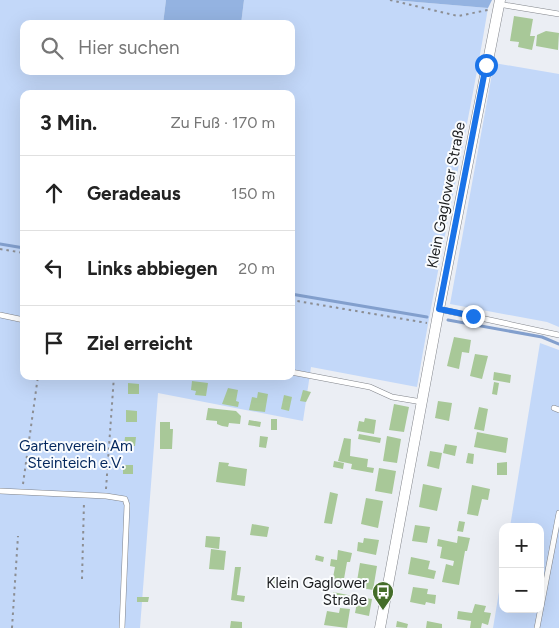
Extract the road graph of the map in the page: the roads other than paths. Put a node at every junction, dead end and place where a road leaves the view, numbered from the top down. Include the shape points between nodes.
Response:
1 (498, 4) edge
2 (559, 14) edge
3 (439, 309) junction
4 (0, 315) edge
5 (20, 319) edge
6 (559, 335) edge
7 (295, 373) edge
8 (422, 402) junction
9 (0, 490) edge
10 (559, 513) edge
11 (122, 628) edge
12 (380, 628) edge
13 (537, 628) edge

1 - 2 lane
1 - 3 street, Klein Gaglower Straße
3 - 6 lane
3 - 8 street, Klein Gaglower Straße
4 - 5 lane
7 - 8 lane via 370,387 392,397
8 - 12 street, Klein Gaglower Straße
9 - 11 lane via 125,499
10 - 13 lane

